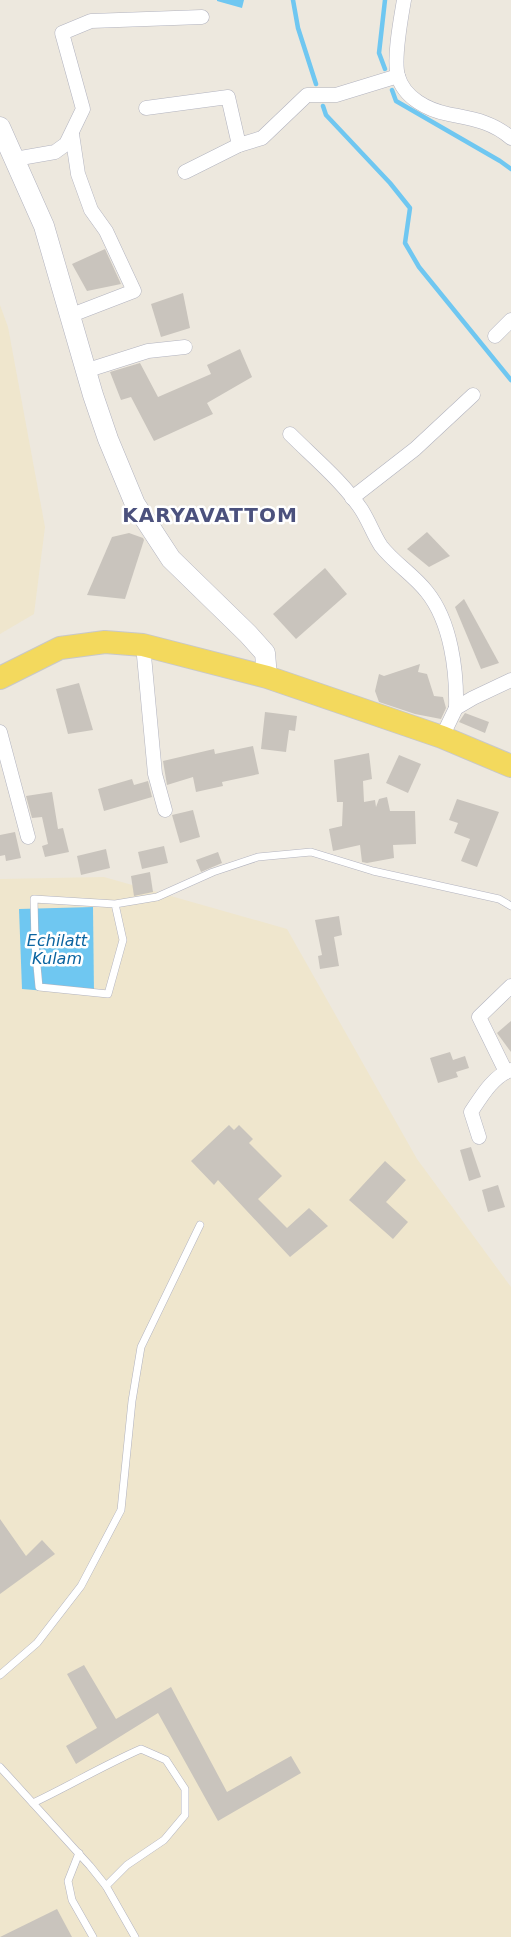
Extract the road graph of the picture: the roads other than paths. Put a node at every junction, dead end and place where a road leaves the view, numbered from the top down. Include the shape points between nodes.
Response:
1 (404, 0) edge
2 (202, 17) dead end
3 (398, 76) junction
4 (146, 108) dead end
5 (0, 127) edge
6 (72, 134) junction
7 (511, 138) edge
8 (239, 145) junction
9 (15, 159) junction
10 (184, 172) dead end
11 (69, 316) junction
12 (511, 320) edge
13 (495, 336) dead end
14 (185, 347) dead end
15 (86, 371) junction
16 (473, 396) dead end
17 (290, 434) dead end
18 (352, 498) junction
19 (142, 645) junction
20 (267, 677) junction
21 (0, 678) edge
22 (511, 680) edge
23 (456, 708) junction
24 (0, 732) edge
25 (442, 737) junction
26 (511, 766) edge
27 (164, 810) dead end
28 (28, 836) dead end
29 (115, 904) junction
30 (511, 906) edge
31 (511, 986) edge
32 (508, 1071) edge
33 (479, 1137) dead end
34 (200, 1225) dead end
35 (0, 1676) edge
36 (0, 1767) edge
37 (33, 1803) junction
38 (79, 1853) junction
39 (106, 1886) junction
40 (93, 1937) edge
41 (134, 1937) edge

1 - 3 street
2 - 6 street via 91,22 62,33 83,109
3 - 7 street via 417,102 440,112 484,122
3 - 8 street via 336,95 307,95 262,138
4 - 8 street via 228,97
5 - 9 main road
6 - 9 street via 66,144 55,152
6 - 11 street via 78,174 91,210 106,231 134,291
8 - 10 street
9 - 11 main road via 44,226
11 - 15 main road
12 - 13 street
14 - 15 street via 148,351
15 - 20 main road via 108,439 136,504 171,559 265,653
16 - 18 street via 415,449
17 - 18 street
18 - 23 street via 382,546 427,591 440,609 457,680
19 - 20 main road
19 - 21 main road via 105,642 60,648
19 - 27 street via 155,774
20 - 25 main road
22 - 23 street
23 - 25 street
24 - 28 street
25 - 26 main road
29 - 29 lane via 123,940 108,994 39,987 34,899
29 - 30 lane via 157,897 213,872 258,857 310,852 374,871 498,899
31 - 32 street via 479,1016
32 - 33 street via 481,1096 472,1112
34 - 35 lane via 141,1347 121,1510 81,1586 36,1643
36 - 37 lane
37 - 38 lane
37 - 39 lane via 141,1749 166,1760 185,1790 185,1815 164,1840 127,1865
38 - 39 lane
38 - 40 lane via 68,1881 72,1900
39 - 41 lane

